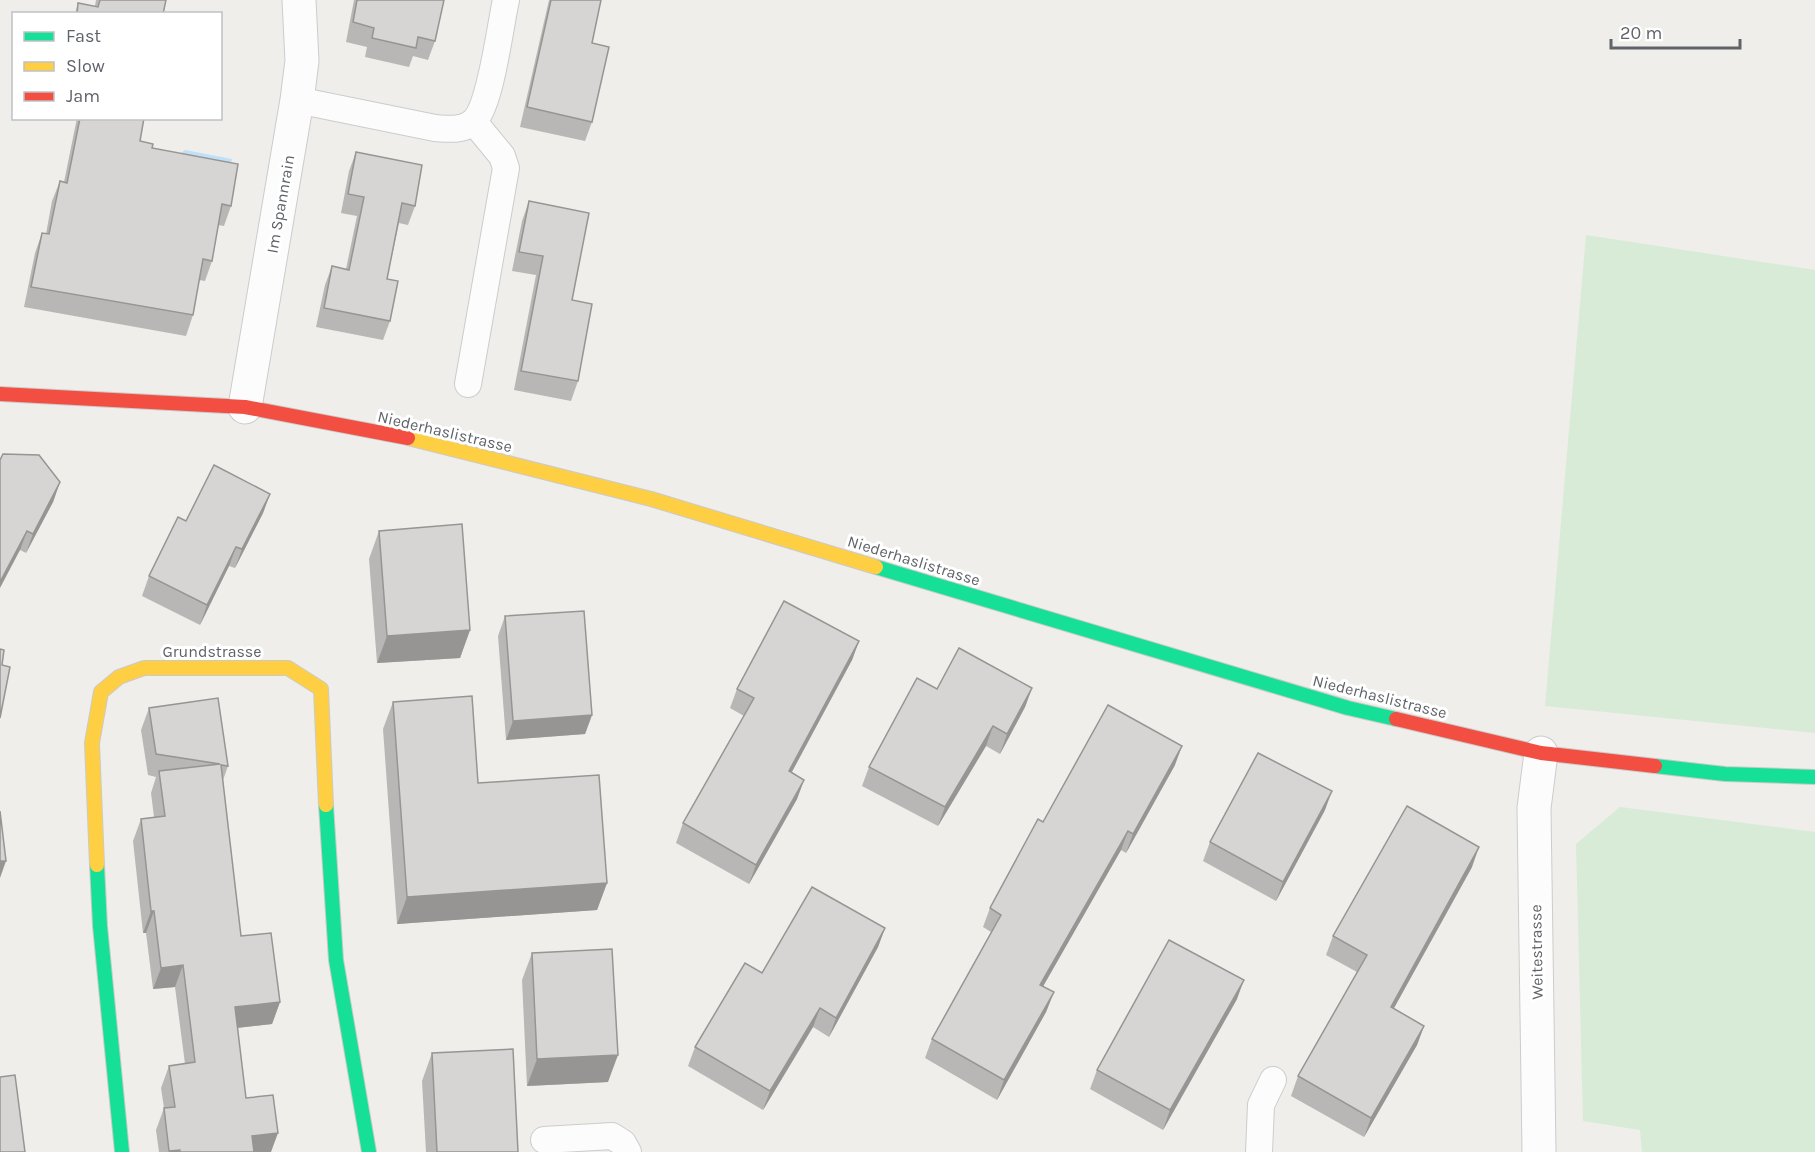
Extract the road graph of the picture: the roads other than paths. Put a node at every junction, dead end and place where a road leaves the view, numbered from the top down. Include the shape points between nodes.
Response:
1 (299, 0) edge
2 (506, 0) edge
3 (297, 100) junction
4 (474, 122) junction
5 (468, 384) dead end
6 (0, 394) edge
7 (245, 407) junction
8 (1541, 753) junction
9 (1815, 777) edge
10 (1273, 1080) dead end
11 (544, 1140) dead end
12 (122, 1152) edge
13 (369, 1152) edge
14 (628, 1152) edge
15 (1259, 1152) edge
16 (1539, 1152) edge

1 - 3 street, Im Spannrain via 302,61
2 - 4 lane via 484,105
3 - 4 lane via 435,128 454,130
3 - 7 street, Im Spannrain
4 - 5 lane via 502,156 506,168
6 - 7 street, Niederhaslistrasse
7 - 8 street, Niederhaslistrasse via 434,443 651,499 1348,708
8 - 9 street, Niederhaslistrasse via 1725,774
8 - 16 street, Weitestrasse via 1534,808
10 - 15 lane via 1261,1105
11 - 14 lane via 612,1136
12 - 13 street, Grundstrasse via 100,926 92,743 101,692 119,677 144,668 288,668 321,689 336,960

